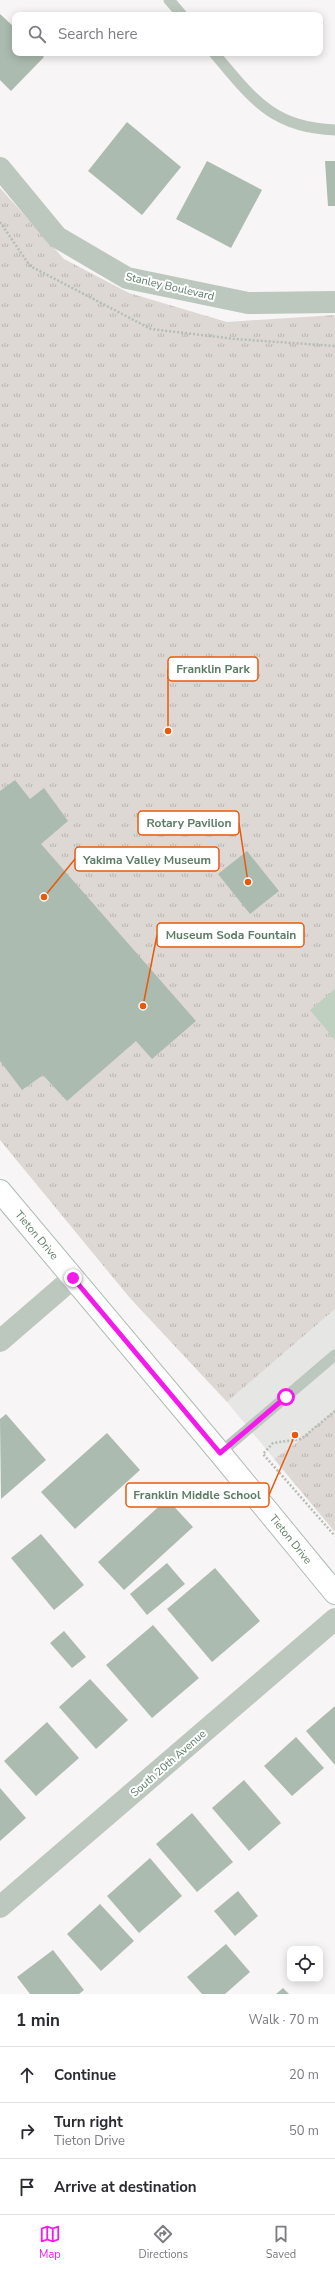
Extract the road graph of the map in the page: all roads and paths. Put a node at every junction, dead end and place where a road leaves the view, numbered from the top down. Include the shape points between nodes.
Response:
1 (169, 0) edge
2 (179, 12) edge
3 (217, 56) edge
4 (335, 130) edge
5 (0, 168) edge
6 (335, 302) edge
7 (0, 1191) edge
8 (73, 1278) junction
9 (0, 1341) edge
10 (335, 1355) edge
11 (335, 1411) edge
12 (220, 1453) junction
13 (335, 1536) edge
14 (335, 1594) edge
15 (335, 1619) edge
16 (0, 1907) edge

1 - 2 lane
3 - 4 lane via 269,112 298,126
5 - 6 street, Stanley Boulevard via 58,237 127,278 248,303
7 - 8 main road, Tieton Drive
8 - 9 street
8 - 12 main road, Tieton Drive
10 - 12 lane
11 - 13 path via 301,1439 273,1443 263,1454
12 - 14 main road, Tieton Drive
15 - 16 street, South 20th Avenue

